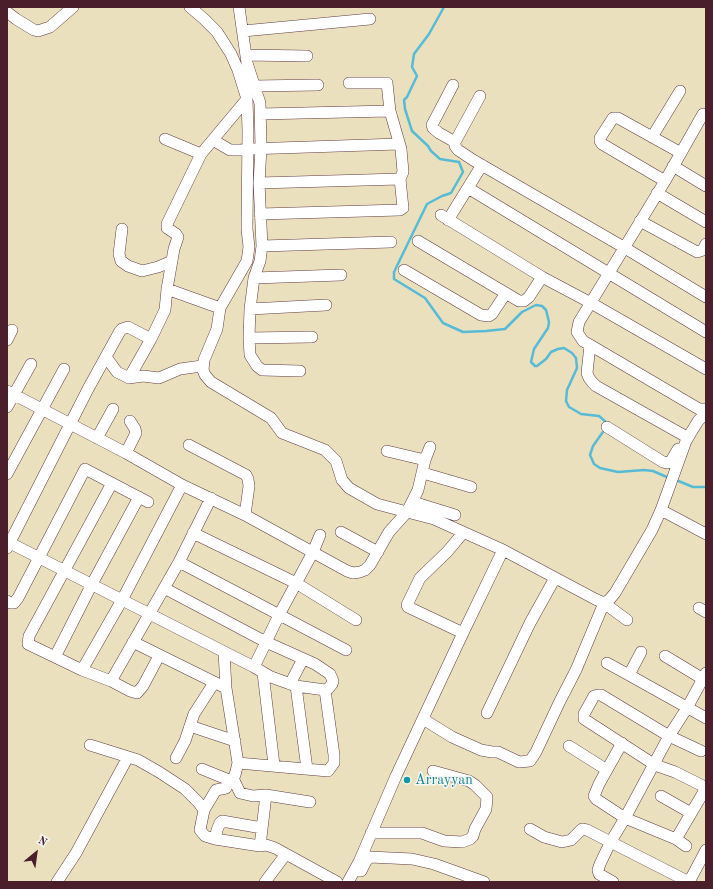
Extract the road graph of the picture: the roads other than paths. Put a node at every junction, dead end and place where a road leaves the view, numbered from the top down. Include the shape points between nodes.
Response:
1 (73, 7) edge
2 (190, 7) edge
3 (239, 7) edge
4 (7, 12) edge
5 (370, 18) dead end
6 (243, 30) junction
7 (246, 55) junction
8 (307, 56) dead end
9 (350, 83) dead end
10 (318, 85) dead end
11 (453, 85) dead end
12 (254, 86) junction
13 (680, 91) dead end
14 (480, 96) dead end
15 (247, 100) junction
16 (390, 111) junction
17 (260, 114) junction
18 (703, 114) dead end
19 (652, 137) junction
20 (166, 139) dead end
21 (213, 140) junction
22 (455, 142) junction
23 (399, 144) junction
24 (261, 148) junction
25 (248, 149) junction
26 (681, 153) junction
27 (201, 154) junction
28 (482, 165) junction
29 (673, 166) junction
30 (400, 179) junction
31 (665, 181) junction
32 (260, 183) junction
33 (706, 186) edge
34 (468, 188) junction
35 (657, 194) junction
36 (260, 214) junction
37 (640, 221) junction
38 (706, 222) edge
39 (122, 229) dead end
40 (418, 241) dead end
41 (391, 242) dead end
42 (262, 246) junction
43 (624, 248) junction
44 (705, 250) edge
45 (172, 262) junction
46 (404, 270) dead end
47 (609, 273) junction
48 (340, 275) dead end
49 (542, 277) junction
50 (254, 278) junction
51 (167, 289) junction
52 (506, 293) junction
53 (706, 297) edge
54 (591, 303) junction
55 (326, 306) dead end
56 (220, 308) junction
57 (250, 308) junction
58 (704, 328) edge
59 (312, 337) dead end
60 (249, 338) junction
61 (151, 339) junction
62 (590, 345) junction
63 (106, 357) junction
64 (31, 364) dead end
65 (202, 366) junction
66 (64, 369) dead end
67 (706, 369) edge
68 (300, 371) dead end
69 (129, 378) junction
70 (10, 393) edge
71 (7, 407) edge
72 (42, 409) junction
73 (113, 409) dead end
74 (704, 411) edge
75 (130, 421) dead end
76 (70, 425) junction
77 (607, 428) dead end
78 (685, 436) junction
79 (97, 438) junction
80 (188, 445) dead end
81 (430, 447) dead end
82 (387, 451) dead end
83 (126, 453) junction
84 (425, 460) junction
85 (7, 474) edge
86 (423, 474) junction
87 (112, 482) junction
88 (182, 485) junction
89 (471, 487) dead end
90 (211, 498) junction
91 (412, 502) junction
92 (661, 510) junction
93 (407, 512) junction
94 (455, 515) dead end
95 (244, 516) junction
96 (341, 532) dead end
97 (193, 533) junction
98 (463, 533) junction
99 (320, 534) dead end
100 (706, 534) edge
101 (9, 545) edge
102 (503, 550) junction
103 (313, 552) junction
104 (378, 552) junction
105 (40, 557) junction
106 (179, 562) junction
107 (64, 570) junction
108 (555, 578) junction
109 (296, 583) junction
110 (92, 584) junction
111 (164, 588) junction
112 (122, 600) junction
113 (7, 602) edge
114 (604, 603) junction
115 (149, 614) junction
116 (279, 615) junction
117 (356, 620) dead end
118 (627, 620) dead end
119 (463, 633) junction
120 (133, 642) junction
121 (266, 642) junction
122 (346, 650) dead end
123 (224, 652) junction
124 (641, 652) dead end
125 (159, 656) junction
126 (665, 656) dead end
127 (55, 657) junction
128 (303, 659) junction
129 (607, 663) dead end
130 (82, 670) junction
131 (258, 670) junction
132 (629, 675) junction
133 (704, 676) edge
134 (111, 681) junction
135 (214, 683) junction
136 (293, 685) junction
137 (226, 688) junction
138 (325, 690) junction
139 (687, 708) junction
140 (487, 713) dead end
141 (706, 718) edge
142 (423, 719) junction
143 (190, 726) junction
144 (670, 736) junction
145 (235, 741) junction
146 (622, 743) junction
147 (90, 745) dead end
148 (569, 746) dead end
149 (702, 751) dead end
150 (128, 757) junction
151 (176, 758) dead end
152 (238, 763) junction
153 (655, 764) junction
154 (274, 765) junction
155 (202, 769) dead end
156 (307, 770) junction
157 (607, 770) junction
158 (433, 771) dead end
159 (231, 779) junction
160 (706, 787) edge
161 (266, 795) junction
162 (661, 796) dead end
163 (310, 802) dead end
164 (204, 810) junction
165 (691, 812) junction
166 (625, 818) junction
167 (262, 828) junction
168 (530, 829) dead end
169 (371, 833) junction
170 (215, 839) junction
171 (676, 839) junction
172 (610, 843) junction
173 (260, 846) junction
174 (686, 846) dead end
175 (706, 850) edge
176 (286, 854) junction
177 (471, 879) edge
178 (57, 882) edge
179 (265, 882) edge
180 (338, 882) edge
181 (348, 882) edge
182 (355, 882) edge
183 (484, 882) edge
184 (613, 882) edge
185 (689, 882) edge

1 - 4 street via 50,28 38,31
2 - 15 street via 217,32 231,54
3 - 6 street
5 - 6 street
6 - 7 street
7 - 8 street
7 - 12 street
9 - 16 street via 387,83
10 - 12 street
11 - 22 street via 432,125 439,133
12 - 17 street via 260,102
13 - 19 street
14 - 22 street
15 - 21 street
15 - 25 street
16 - 17 street
16 - 23 street
17 - 24 street
18 - 26 street
19 - 26 street
19 - 31 street via 616,118 612,120 600,141
20 - 27 street
21 - 25 street via 230,150
21 - 27 street
22 - 28 street via 458,150
23 - 24 street
23 - 30 street via 403,172
24 - 25 street
24 - 32 street
25 - 56 street via 247,261
26 - 29 street
27 - 45 street via 167,224 167,228 178,237
28 - 34 street
28 - 43 street
29 - 31 street
29 - 33 street
30 - 32 street
30 - 36 street via 403,208 400,210
31 - 35 street
32 - 36 street
34 - 47 street
34 - 49 street via 445,217
35 - 37 street
35 - 38 street
36 - 42 street
37 - 43 street
37 - 44 street via 694,251
39 - 45 street via 119,254 128,266 142,271
40 - 52 street
41 - 42 street
42 - 50 street
43 - 47 street
43 - 53 street
45 - 51 street
46 - 52 street via 481,315 492,314
47 - 54 street
47 - 58 street
48 - 50 street
49 - 52 street via 524,301 519,301
49 - 54 street
50 - 57 street
51 - 56 street
51 - 61 street via 165,310
54 - 62 street via 579,322 577,332 583,341
54 - 67 street
55 - 57 street
56 - 65 street via 217,329
57 - 60 street
59 - 60 street
60 - 68 street via 250,355 262,370
61 - 63 street via 128,327 125,328 120,331
61 - 69 street
62 - 74 street
62 - 78 street via 587,373 596,386
63 - 69 street via 117,372
63 - 76 street
64 - 70 street
65 - 69 street via 180,369 159,378
65 - 93 street via 211,382 271,418 282,432 326,450 336,461 342,480 350,488 376,504
66 - 72 street
70 - 71 street
70 - 72 street
72 - 76 street
72 - 85 street
73 - 79 street
74 - 78 street
74 - 92 street via 686,441
75 - 83 street via 136,433
76 - 79 street
76 - 101 street
77 - 78 street via 668,462 673,459
79 - 83 street
80 - 95 street via 246,475 249,486
81 - 84 street
82 - 84 street
83 - 88 street
84 - 86 street
86 - 89 street
86 - 91 street
87 - 105 street via 82,467
87 - 107 street
87 - 110 street via 143,500
88 - 90 street
88 - 112 street
90 - 95 street
90 - 97 street
91 - 93 street
91 - 94 street
92 - 100 street
92 - 114 street via 615,594
93 - 98 street via 434,519
93 - 104 street via 389,532
95 - 103 street
96 - 104 street
97 - 106 street
97 - 109 street
98 - 102 street
98 - 119 street via 448,552 420,578 407,605
99 - 103 street
101 - 105 street
102 - 108 street
102 - 119 street
103 - 104 street via 353,573 365,570
103 - 109 street
105 - 107 street
105 - 113 street via 15,602
106 - 111 street
106 - 116 street
107 - 110 street
107 - 127 street via 28,639 28,644
108 - 114 street
108 - 140 street
109 - 116 street
109 - 117 street
110 - 112 street
110 - 127 street
111 - 115 street
111 - 121 street
112 - 115 street
112 - 130 street
114 - 118 street
114 - 142 street via 576,670 530,761 519,762 498,752 481,750 452,737
115 - 120 street
115 - 123 street
116 - 121 street
116 - 122 street
119 - 142 street
120 - 125 street
120 - 134 street
121 - 128 street
121 - 131 street
123 - 131 street
123 - 137 street
124 - 132 street
125 - 134 street via 144,686 137,692
125 - 135 street
126 - 133 street
127 - 130 street
128 - 136 street
128 - 138 street via 330,674 333,681
129 - 132 street
130 - 134 street
131 - 136 street
131 - 154 street
132 - 139 street
133 - 139 street
135 - 137 street
135 - 143 street via 194,714
136 - 138 street
136 - 156 street
137 - 145 street
138 - 156 street via 334,760 328,771
139 - 141 street
139 - 144 street
142 - 169 street
143 - 145 street
143 - 151 street
144 - 146 street via 601,695 596,695 584,714 584,719
144 - 149 street
144 - 153 street
145 - 152 street
146 - 153 street
146 - 157 street
147 - 150 street
148 - 157 street
150 - 164 street via 160,772 185,789
150 - 178 street
152 - 154 street
152 - 159 street
153 - 160 street
153 - 166 street
154 - 156 street
155 - 159 street
157 - 166 street via 594,796
158 - 169 street via 469,781 487,797 486,809 470,839 462,842 444,841 422,833
159 - 161 street via 240,793
159 - 164 street via 226,788 216,790
160 - 165 street
161 - 163 street
161 - 167 street
162 - 165 street
164 - 170 street via 200,830 205,836
165 - 171 street
166 - 171 street
166 - 172 street
167 - 170 street via 222,821
167 - 173 street
168 - 172 street via 544,837 562,842 571,840 582,829
169 - 181 street
170 - 173 street
171 - 174 street
172 - 184 street via 598,870 599,874
172 - 185 street
173 - 176 street via 266,845
175 - 185 street
176 - 179 street
176 - 180 street
177 - 182 street via 422,861 370,857
177 - 183 street

